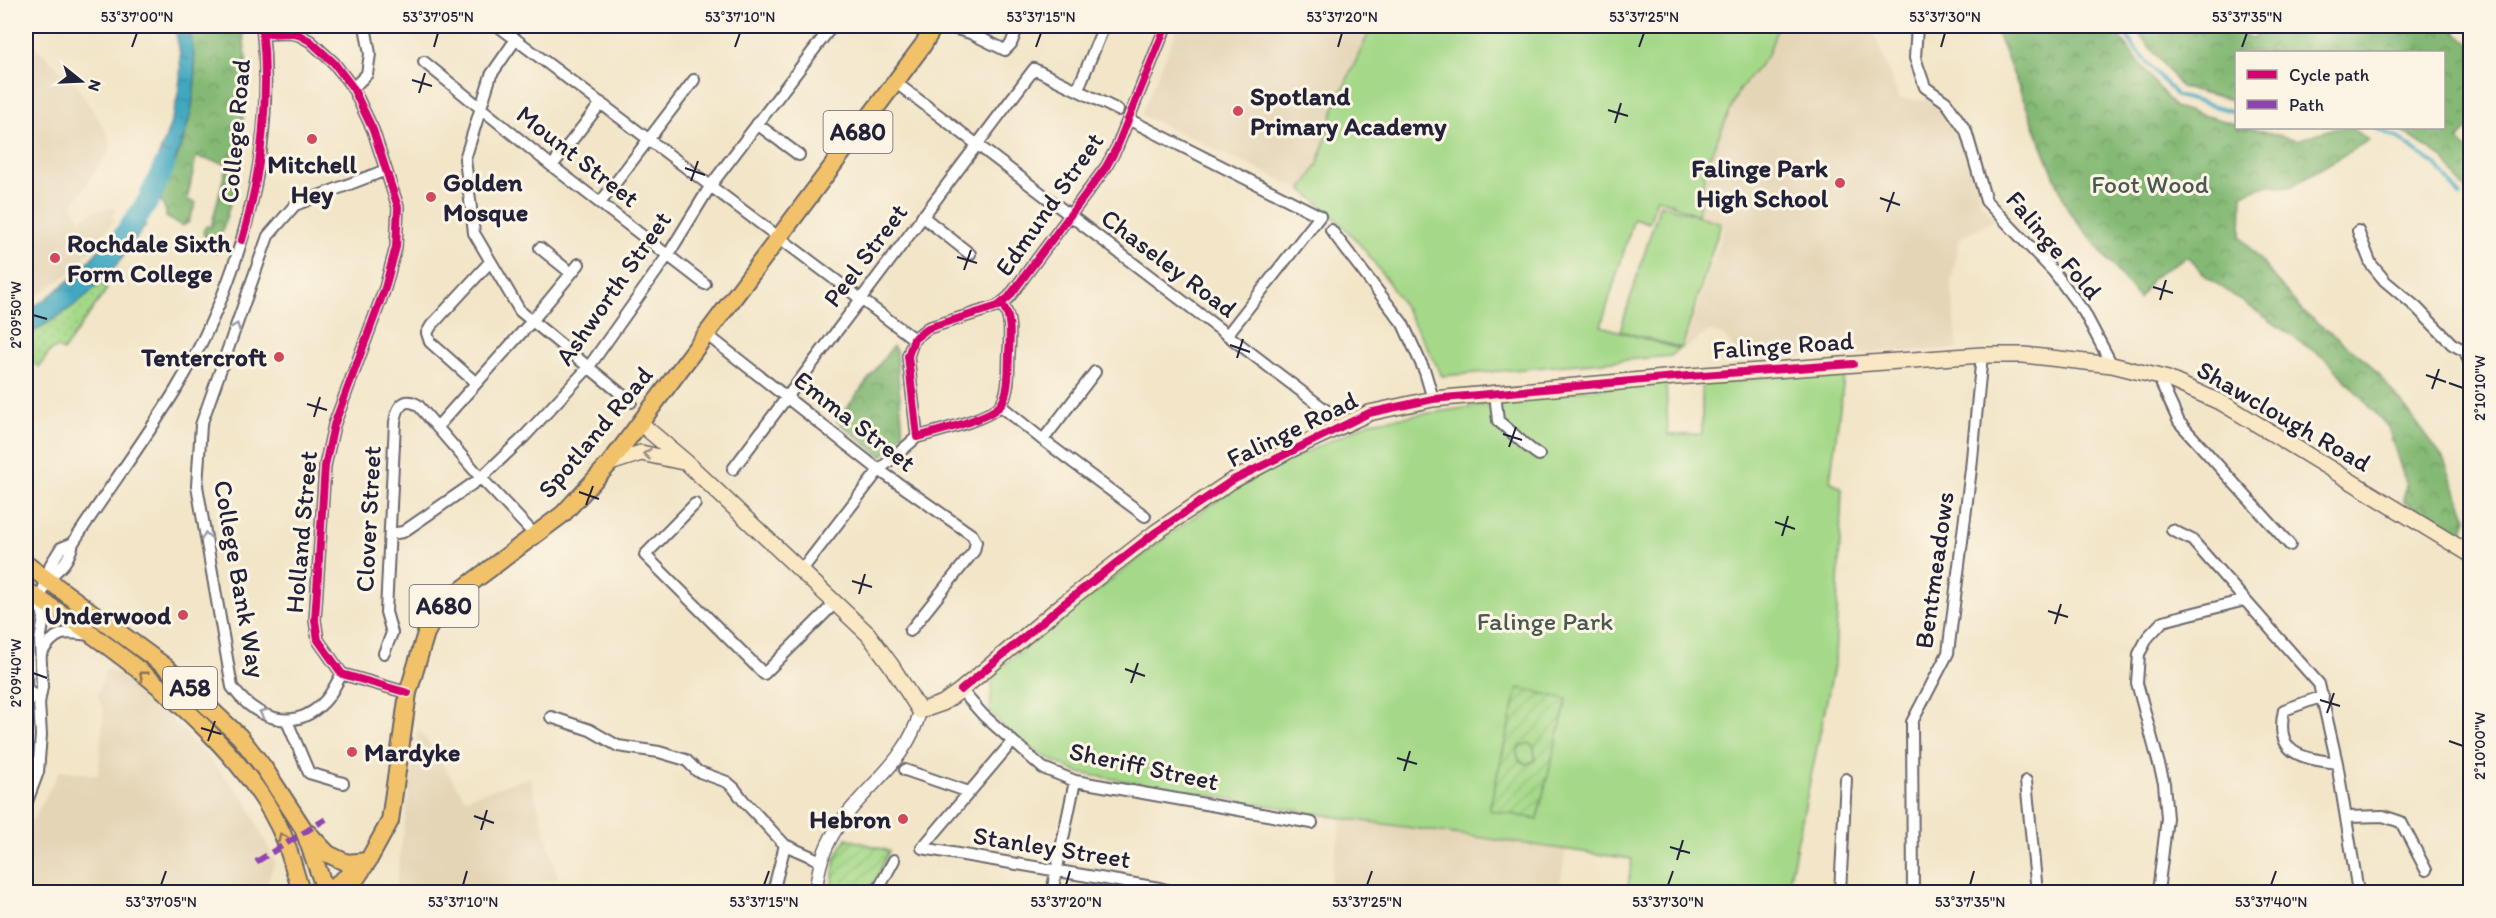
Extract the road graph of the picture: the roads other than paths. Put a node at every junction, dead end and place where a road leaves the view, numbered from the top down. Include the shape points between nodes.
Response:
1 (365, 26) edge
2 (498, 26) edge
3 (832, 26) edge
4 (908, 26) edge
5 (1018, 26) edge
6 (1104, 26) edge
7 (1166, 26) edge
8 (1917, 26) edge
9 (937, 27) edge
10 (263, 30) edge
11 (516, 39) junction
12 (424, 62) dead end
13 (694, 80) dead end
14 (895, 82) junction
15 (353, 88) junction
16 (1078, 88) junction
17 (601, 103) junction
18 (480, 108) junction
19 (1118, 110) dead end
20 (1128, 120) junction
21 (757, 124) junction
22 (650, 139) junction
23 (977, 145) junction
24 (799, 155) dead end
25 (552, 166) junction
26 (386, 170) junction
27 (711, 186) junction
28 (600, 202) junction
29 (1069, 214) junction
30 (922, 216) junction
31 (1331, 230) dead end
32 (2358, 231) dead end
33 (779, 236) junction
34 (540, 248) dead end
35 (970, 254) dead end
36 (669, 255) junction
37 (490, 262) junction
38 (579, 264) dead end
39 (571, 273) junction
40 (705, 284) dead end
41 (861, 299) junction
42 (1002, 303) junction
43 (532, 321) junction
44 (706, 334) junction
45 (1227, 335) junction
46 (914, 339) junction
47 (2468, 349) edge
48 (1982, 355) junction
49 (2024, 355) joint
50 (2112, 364) junction
51 (2470, 364) edge
52 (588, 368) junction
53 (1095, 372) dead end
54 (2158, 376) junction
55 (475, 382) junction
56 (1495, 393) junction
57 (787, 396) junction
58 (1433, 399) junction
59 (632, 402) dead end
60 (1001, 406) junction
61 (1331, 414) dead end
62 (640, 423) junction
63 (437, 427) junction
64 (917, 437) junction
65 (1043, 440) junction
66 (1539, 455) dead end
67 (686, 462) junction
68 (610, 463) junction
69 (733, 469) dead end
70 (879, 470) junction
71 (481, 478) junction
72 (695, 504) dead end
73 (1145, 516) dead end
74 (2172, 530) dead end
75 (390, 534) junction
76 (535, 535) junction
77 (2290, 545) dead end
78 (2470, 554) edge
79 (26, 564) edge
80 (801, 571) junction
81 (47, 579) junction
82 (26, 590) edge
83 (2245, 600) junction
84 (40, 601) junction
85 (836, 603) junction
86 (26, 616) edge
87 (910, 631) dead end
88 (95, 636) junction
89 (384, 653) dead end
90 (41, 654) junction
91 (342, 674) junction
92 (26, 678) edge
93 (961, 690) junction
94 (408, 693) junction
95 (2323, 696) junction
96 (39, 703) junction
97 (920, 711) junction
98 (551, 717) dead end
99 (287, 721) junction
100 (1012, 742) junction
101 (2337, 763) junction
102 (905, 770) dead end
103 (1846, 779) dead end
104 (1076, 781) junction
105 (2026, 781) dead end
106 (343, 783) dead end
107 (969, 792) junction
108 (26, 804) edge
109 (2347, 817) junction
110 (1312, 823) dead end
111 (303, 828) junction
112 (785, 845) junction
113 (894, 860) dead end
114 (368, 861) junction
115 (821, 861) junction
116 (2426, 870) dead end
117 (1056, 872) junction
118 (301, 892) edge
119 (322, 892) edge
120 (347, 892) edge
121 (773, 892) edge
122 (816, 892) edge
123 (877, 892) edge
124 (1052, 892) edge
125 (1174, 892) edge
126 (1840, 892) edge
127 (1913, 892) edge
128 (2037, 892) edge
129 (2158, 892) edge
130 (2358, 892) edge

1 - 15 street via 370,54 367,74
2 - 11 street
3 - 21 street, Ashworth Street
4 - 9 street
5 - 9 street via 1005,50 970,33
6 - 16 street
7 - 20 street, Edmund Street
8 - 50 street, Falinge Fold via 1915,57 1925,87 1946,102 1966,131 1986,201 2054,272 2084,312
9 - 14 main road, Spotland Road / A680
10 - 15 street, Holland Street via 310,41
10 - 81 street, College Road via 265,82 258,165 250,214 219,307 174,392 73,543 63,566
11 - 17 street
11 - 18 street via 491,75
12 - 18 street, Mount Street
13 - 22 street
14 - 23 street, Chaseley Road
14 - 33 main road, Spotland Road / A680
15 - 26 street, Holland Street
16 - 19 street
16 - 23 street, Peel Street via 1034,69
17 - 22 street
17 - 25 street
18 - 25 street, Mount Street
18 - 37 street via 465,159 474,233
20 - 29 street, Edmund Street via 1106,167
20 - 45 street via 1320,216
21 - 24 street
21 - 27 street, Ashworth Street
22 - 27 street
22 - 28 street
23 - 29 street, Chaseley Road
23 - 30 street, Peel Street
25 - 28 street, Mount Street
26 - 91 street, Holland Street via 398,207 396,247 385,288 334,425 323,479 315,620 318,640
99 -> 26 street, College Bank Way via 265,716 232,687 197,486 201,425 268,237 295,205
27 - 33 street
27 - 36 street, Ashworth Street
28 - 36 street, Mount Street
29 - 42 street, Edmund Street
29 - 45 street, Chaseley Road
30 - 35 street
30 - 41 street, Peel Street
31 - 58 street via 1403,324
32 - 47 street via 2371,264 2385,281 2452,344
33 - 41 street
33 - 44 main road, Spotland Road / A680
34 - 39 street
36 - 40 street, Mount Street
36 - 52 street, Ashworth Street
37 - 43 street via 520,311
37 - 55 street via 427,333 430,342
38 - 39 street
39 - 43 street
41 - 46 street
41 - 57 street, Peel Street
42 - 46 street via 928,328
42 - 60 street via 1008,313 1010,336 1007,386
43 - 52 street
43 - 55 street
44 - 57 street, Emma Street
44 - 62 main road, Spotland Road / A680
45 - 61 street, Chaseley Road
46 - 64 street via 908,356
47 - 51 street
48 - 49 main road, Falinge Road
48 - 56 main road, Falinge Road
48 - 127 street, Bentmeadows via 1948,653 1912,722
49 - 50 main road, Shawclough Road
50 - 54 main road, Shawclough Road
52 - 59 street
52 - 71 street, Ashworth Street
53 - 65 street
54 - 77 street via 2179,422
54 - 78 main road, Shawclough Road via 2224,404
55 - 63 street
56 - 58 main road, Falinge Road
56 - 66 street via 1498,421
57 - 69 street, Peel Street
57 - 70 street, Emma Street
58 - 93 main road, Falinge Road via 1370,413 1233,480 1156,532
60 - 64 street
60 - 65 street
62 - 67 main road
62 - 68 main road, Spotland Road / A680
63 - 71 street
63 - 75 street, Clover Street via 418,405 400,405 396,414
64 - 70 street
65 - 73 street
67 -> 68 main road via 641,453
67 - 80 main road
68 - 76 main road, Spotland Road / A680 via 563,514
70 - 80 street
70 - 87 street, Emma Street via 972,535 976,542 974,551
71 - 75 street, Ashworth Street via 404,532
71 - 76 street
72 - 85 street via 645,555 764,674
74 - 83 street via 2192,540
75 - 89 street, Clover Street via 386,612 392,633
76 - 94 main road, Spotland Road / A680 via 452,597 436,615 426,633
79 - 81 main road, A58
80 - 85 main road
81 - 84 street
81 - 111 main road, A58 via 204,700 264,768
82 - 84 main road, A58
83 - 95 street via 2319,684
83 - 129 street via 2163,621 2139,654 2137,682 2164,783 2167,818
84 - 86 street
84 - 88 main road, A58
84 - 90 street via 44,618
85 - 97 main road via 868,634
88 - 90 street via 67,632 55,637
118 -> 88 main road, A58 via 284,839 257,790 229,754 182,707
90 - 96 street
91 - 94 street
91 - 99 street via 322,704
92 - 96 street via 26,687
93 - 97 main road, Falinge Road via 943,703
93 - 100 street, Sheriff Street
94 - 114 main road, Spotland Road / A680 via 390,821
95 - 101 street
95 - 101 street via 2284,710 2281,726 2290,749 2304,759
96 - 108 street via 38,772
97 - 115 street via 915,730 841,820
98 - 112 street via 590,730 618,746 675,755 697,771 727,782
99 - 106 street via 309,773
100 - 104 street, Sheriff Street via 1043,768
100 - 107 street
101 - 109 street
102 - 107 street
103 - 126 street
104 - 110 street, Sheriff Street
104 - 117 street
105 - 128 street
107 - 117 street, Stanley Street via 922,848
109 - 116 street via 2383,816 2401,822
109 - 130 street
111 - 114 main road, A58 via 328,854 347,863
111 - 119 main road, A58
112 - 115 street
112 - 121 street
113 - 123 street
114 - 119 main road, Spotland Road / A680
114 - 120 main road
115 - 122 street
117 - 124 street
117 - 125 street, Stanley Street

